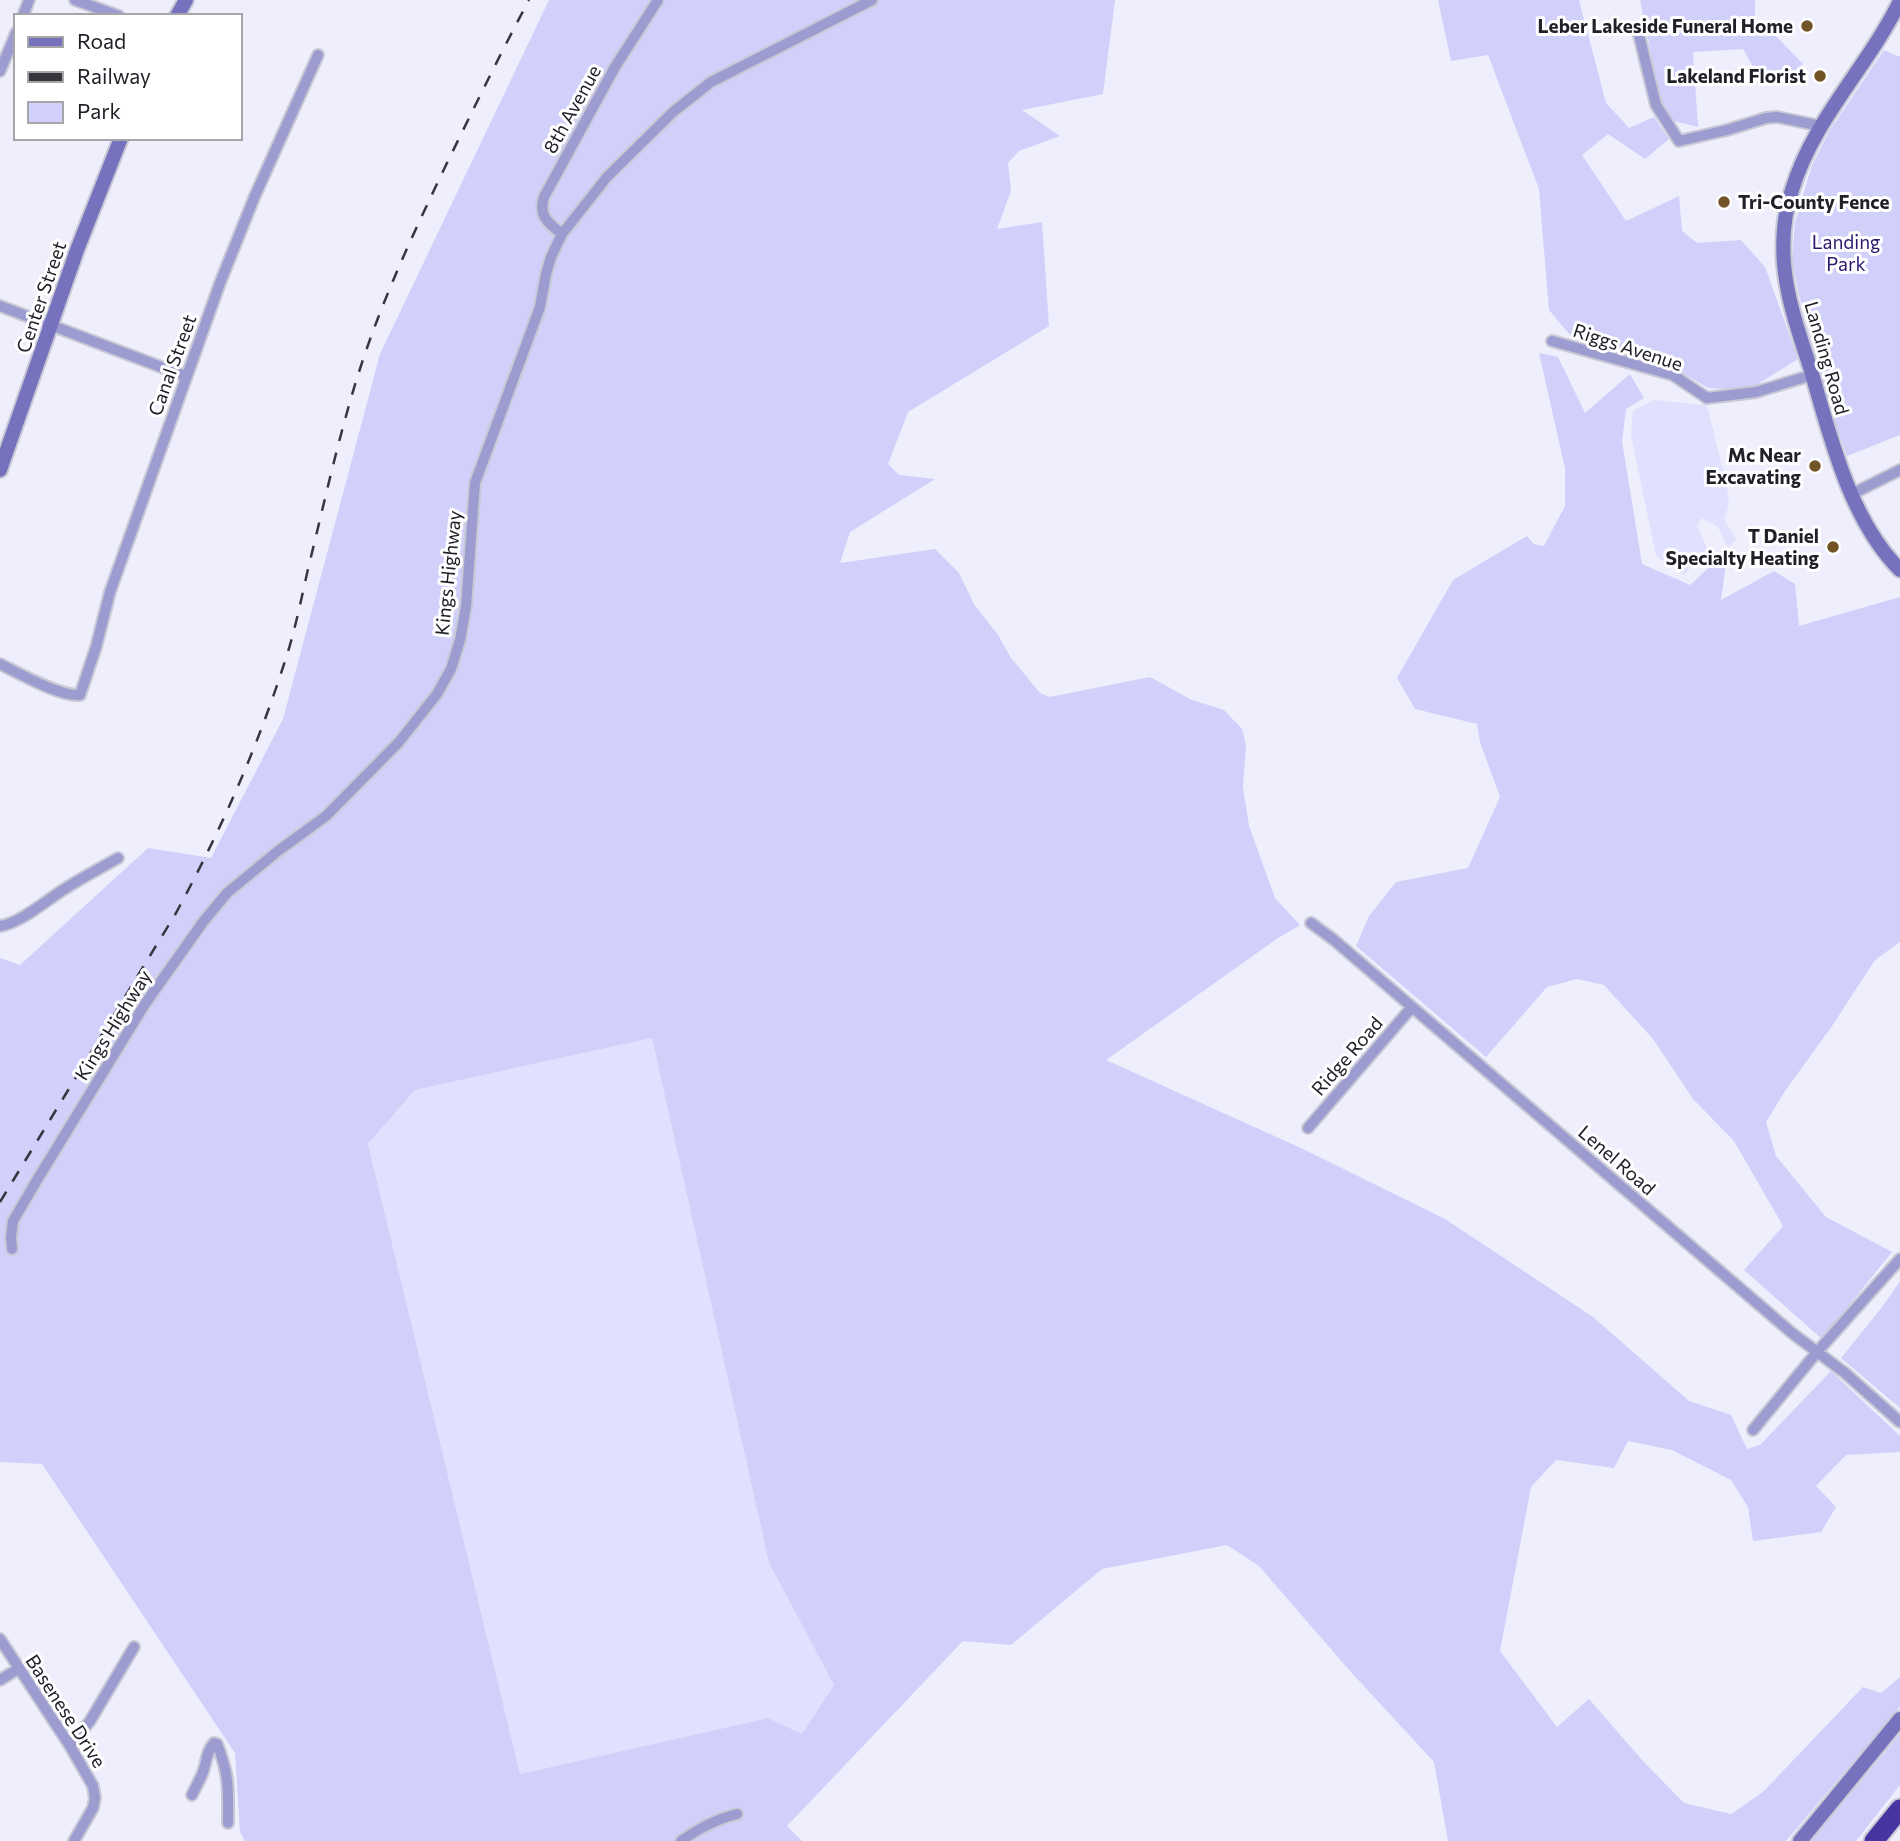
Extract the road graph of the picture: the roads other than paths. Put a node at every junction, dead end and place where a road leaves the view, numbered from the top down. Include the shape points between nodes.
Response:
1 (75, 0) edge
2 (658, 0) edge
3 (872, 0) edge
4 (1900, 1) edge
5 (114, 14) edge
6 (1638, 31) dead end
7 (14, 38) edge
8 (318, 55) dead end
9 (0, 71) edge
10 (1821, 126) junction
11 (120, 140) edge
12 (562, 234) junction
13 (0, 306) edge
14 (51, 324) junction
15 (1552, 341) dead end
16 (1812, 374) junction
17 (185, 376) junction
18 (0, 470) edge
19 (1900, 470) edge
20 (1852, 494) junction
21 (1900, 570) edge
22 (0, 664) edge
23 (118, 858) dead end
24 (1311, 923) dead end
25 (0, 926) edge
26 (1412, 1007) junction
27 (1308, 1128) dead end
28 (12, 1249) dead end
29 (1900, 1258) edge
30 (1818, 1352) junction
31 (1900, 1422) edge
32 (1753, 1430) dead end
33 (0, 1639) edge
34 (134, 1647) dead end
35 (18, 1669) junction
36 (0, 1680) edge
37 (1900, 1719) edge
38 (70, 1746) junction
39 (192, 1795) dead end
40 (1900, 1809) edge
41 (737, 1814) dead end
42 (228, 1823) dead end
43 (74, 1841) edge
44 (681, 1841) edge
45 (1800, 1841) edge
46 (1874, 1841) edge

1 - 5 street
2 - 12 street, 8th Avenue via 544,197 544,218
3 - 12 street, Kings Highway via 690,97 607,177
4 - 10 main road, Landing Road
6 - 10 street via 1656,105 1679,141 1766,117
7 - 9 street
8 - 17 street, Canal Street via 246,217
10 - 16 main road, Landing Road via 1795,180 1783,233 1787,287
11 - 14 main road, Center Street
12 - 28 street, Kings Highway via 475,483 466,607 452,669 418,719 365,778 326,816 227,893 203,922 145,1004 13,1221
13 - 14 street
14 - 17 street
14 - 18 main road, Center Street
15 - 16 street, Riggs Avenue via 1673,375 1707,398 1756,392
16 - 20 main road, Landing Road
17 - 22 street, Canal Street via 110,592 80,695
19 - 20 street
20 - 21 main road, Landing Road via 1873,536
23 - 25 street
24 - 26 street, Lenel Road
26 - 27 street, Ridge Road
26 - 30 street, Lenel Road
29 - 30 street
30 - 31 street, Lenel Road
30 - 32 street
33 - 35 street, Basenese Drive
34 - 38 street
35 - 36 street
35 - 38 street, Basenese Drive
37 - 45 main road
38 - 43 street, Basenese Drive via 91,1780 94,1794 90,1814
39 - 42 street via 207,1752 217,1744 229,1782
40 - 46 highway
41 - 44 street via 710,1823

